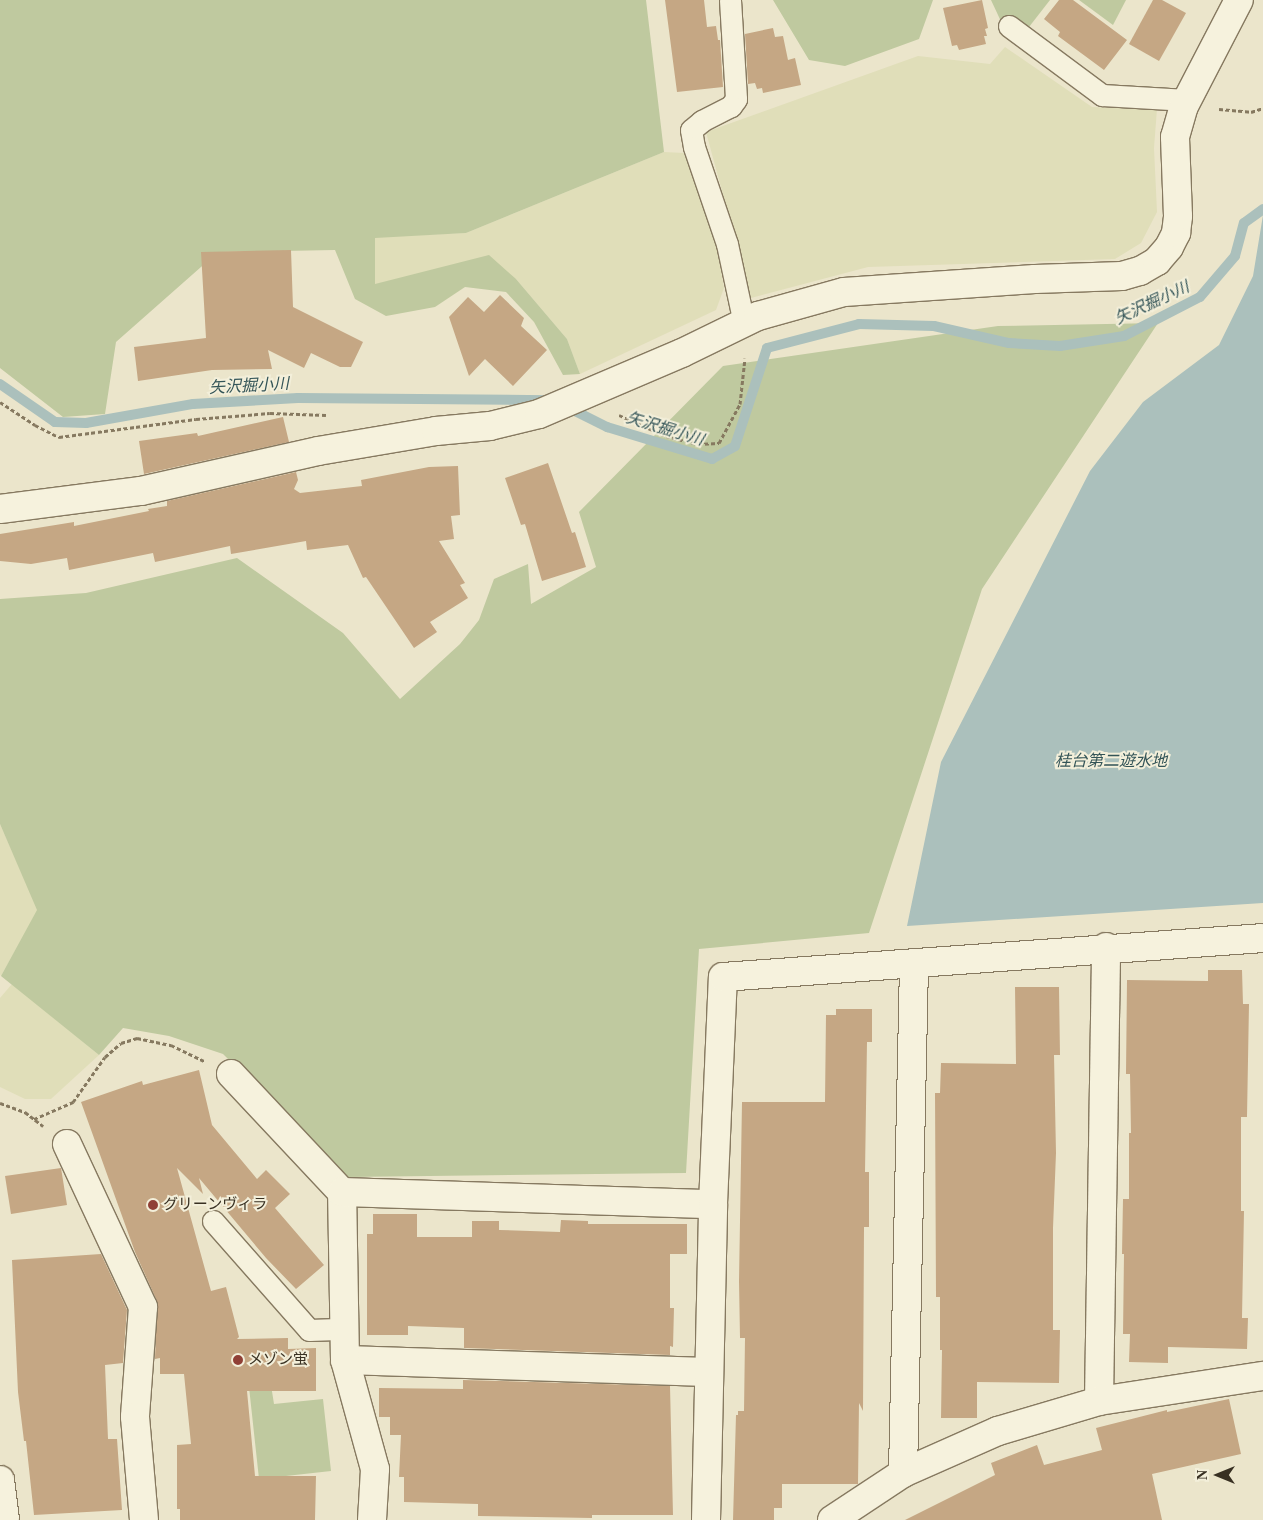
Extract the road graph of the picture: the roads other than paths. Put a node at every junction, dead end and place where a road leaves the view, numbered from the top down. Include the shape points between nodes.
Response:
1 (730, 0) edge
2 (1239, 0) edge
3 (1009, 26) dead end
4 (1185, 103) junction
5 (744, 323) junction
6 (0, 509) edge
7 (1263, 938) edge
8 (1106, 948) junction
9 (914, 963) junction
10 (231, 1074) road end
11 (67, 1144) road end
12 (342, 1192) junction
13 (714, 1204) junction
14 (213, 1221) dead end
15 (345, 1330) junction
16 (346, 1360) junction
17 (708, 1372) junction
18 (1263, 1376) edge
19 (1100, 1400) junction
20 (903, 1472) junction
21 (0, 1480) edge
22 (4, 1520) edge
23 (144, 1520) edge
24 (372, 1520) edge
25 (706, 1520) edge
26 (832, 1520) edge

1 - 5 lane via 736,100 691,130 727,244
2 - 4 street
3 - 4 lane via 1102,95
4 - 5 street via 1174,137 1176,234 1157,261 1140,271 1122,276 844,292
5 - 6 street via 539,414 490,426 436,431 318,452 141,490
7 - 8 street
8 - 9 street
8 - 19 street
9 - 13 street via 723,977
9 - 20 street
10 - 12 street
11 - 23 street via 144,1307 135,1417
12 - 13 street
12 - 15 street
13 - 17 street
14 - 15 lane via 309,1330
15 - 16 street
16 - 17 street
16 - 24 street via 375,1469
17 - 25 street
18 - 19 street
19 - 20 street via 998,1431
20 - 26 street
21 - 22 street

